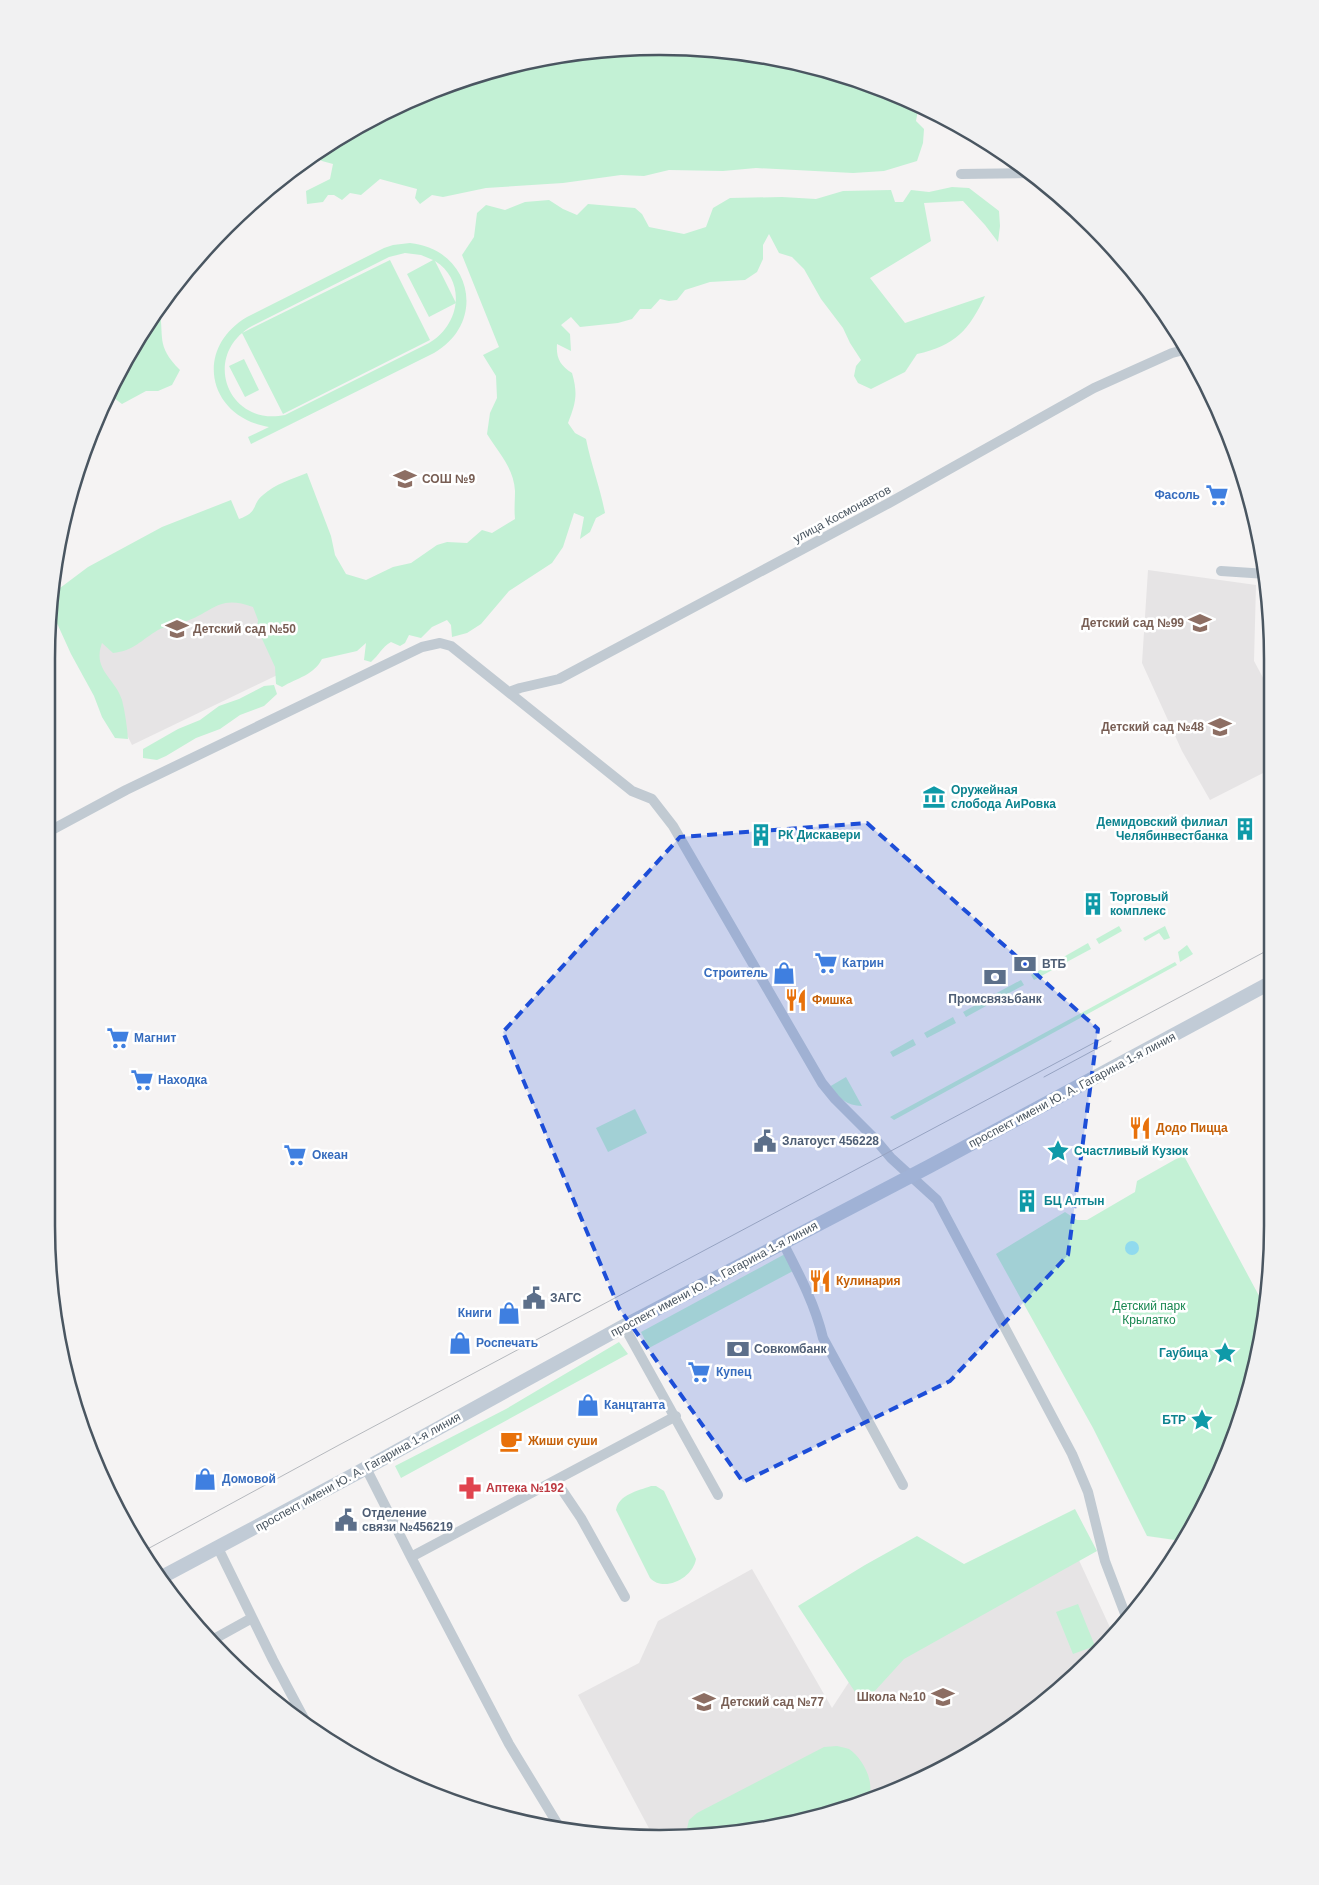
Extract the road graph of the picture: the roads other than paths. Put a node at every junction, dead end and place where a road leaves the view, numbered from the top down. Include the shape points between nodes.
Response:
1 (1018, 173) edge
2 (961, 174) dead end
3 (1179, 351) edge
4 (1221, 571) dead end
5 (1258, 573) edge
6 (508, 692) junction
7 (55, 828) edge
8 (1264, 986) edge
9 (911, 1175) junction
10 (783, 1243) junction
11 (624, 1326) junction
12 (676, 1416) junction
13 (366, 1468) junction
14 (556, 1481) junction
15 (903, 1486) dead end
16 (718, 1495) dead end
17 (218, 1548) junction
18 (411, 1558) junction
19 (167, 1575) edge
20 (625, 1597) dead end
21 (1124, 1611) edge
22 (252, 1618) junction
23 (217, 1637) edge
24 (300, 1711) edge
25 (555, 1820) edge

1 - 2 street
3 - 6 street, улица Космонавтов via 1094,388 889,503 559,680
4 - 5 street
6 - 7 street via 451,646 440,643 422,647 126,790
6 - 9 street via 632,791 652,799 673,826 819,1079 835,1100
8 - 9 main road, проспект имени Ю. А. Гагарина 1-я линия
9 - 10 main road, проспект имени Ю. А. Гагарина 1-я линия
9 - 21 street via 937,1200 1072,1454 1088,1492 1105,1562
10 - 11 main road, проспект имени Ю. А. Гагарина 1-я линия
10 - 15 street via 800,1274 823,1338
11 - 12 street
11 - 13 main road, проспект имени Ю. А. Гагарина 1-я линия
12 - 14 street
12 - 16 street
13 - 17 main road, проспект имени Ю. А. Гагарина 1-я линия
13 - 18 street
14 - 18 street
14 - 20 street via 582,1518
17 - 19 main road, проспект имени Ю. А. Гагарина 1-я линия
17 - 22 street
18 - 25 street via 509,1744
22 - 23 street
22 - 24 street

